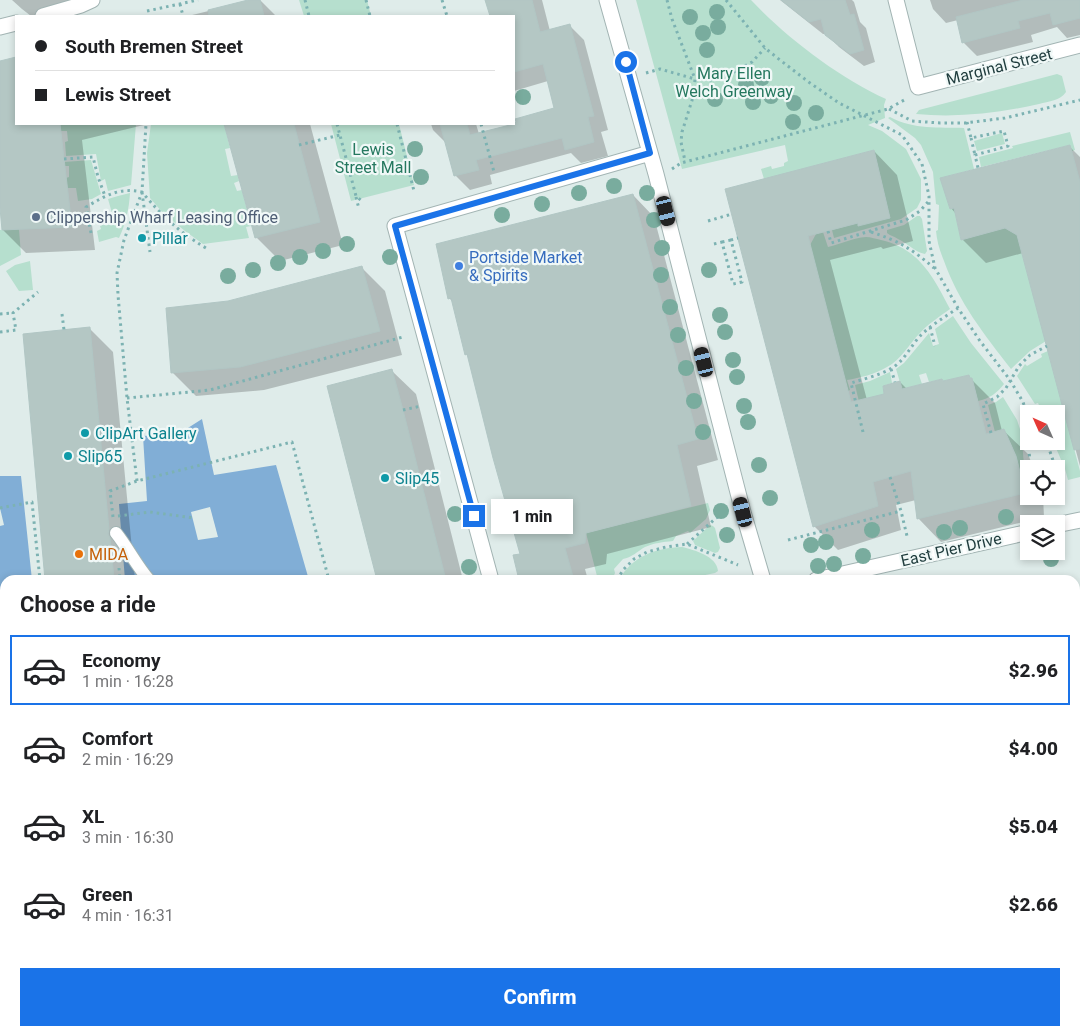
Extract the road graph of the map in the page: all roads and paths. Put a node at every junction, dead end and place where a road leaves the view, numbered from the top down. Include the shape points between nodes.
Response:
1 (92, 0) edge
2 (198, 0) edge
3 (305, 0) edge
4 (366, 0) edge
5 (442, 0) edge
6 (607, 0) edge
7 (667, 0) edge
8 (726, 0) edge
9 (896, 0) edge
10 (180, 4) junction
11 (147, 11) dead end
12 (47, 15) edge
13 (183, 15) edge
14 (309, 15) edge
15 (370, 15) edge
16 (447, 15) edge
17 (15, 23) edge
18 (0, 27) edge
19 (1080, 45) edge
20 (765, 48) junction
21 (630, 78) junction
22 (696, 79) junction
23 (918, 86) junction
24 (1080, 100) edge
25 (888, 109) junction
26 (865, 116) junction
27 (967, 122) junction
28 (146, 125) edge
29 (337, 125) edge
30 (397, 125) edge
31 (481, 125) edge
32 (340, 135) junction
33 (971, 138) junction
34 (299, 145) dead end
35 (650, 153) junction
36 (975, 155) junction
37 (64, 159) dead end
38 (693, 159) junction
39 (685, 161) junction
40 (694, 166) dead end
41 (978, 168) dead end
42 (672, 170) dead end
43 (494, 172) dead end
44 (414, 191) dead end
45 (142, 192) junction
46 (105, 196) junction
47 (356, 196) junction
48 (363, 202) dead end
49 (929, 202) junction
50 (359, 209) dead end
51 (732, 214) dead end
52 (708, 221) dead end
53 (828, 231) dead end
54 (869, 232) junction
55 (91, 233) dead end
56 (738, 238) dead end
57 (731, 240) junction
58 (722, 242) junction
59 (714, 244) dead end
60 (206, 248) dead end
61 (150, 252) dead end
62 (935, 268) junction
63 (38, 292) dead end
64 (958, 308) junction
65 (13, 313) junction
66 (0, 314) edge
67 (62, 314) dead end
68 (930, 327) junction
69 (64, 330) dead end
70 (0, 332) edge
71 (403, 337) dead end
72 (935, 346) dead end
73 (1047, 346) dead end
74 (891, 369) junction
75 (1010, 380) junction
76 (895, 382) dead end
77 (127, 398) junction
78 (983, 404) junction
79 (979, 405) dead end
80 (1024, 405) edge
81 (421, 406) dead end
82 (403, 410) dead end
83 (863, 432) dead end
84 (991, 433) dead end
85 (890, 477) dead end
86 (0, 508) edge
87 (901, 511) junction
88 (113, 516) dead end
89 (720, 516) dead end
90 (194, 518) dead end
91 (1080, 520) edge
92 (1065, 523) edge
93 (116, 533) dead end
94 (1020, 534) edge
95 (908, 536) dead end
96 (788, 540) dead end
97 (687, 544) junction
98 (738, 565) dead end
99 (39, 575) edge
100 (145, 575) edge
101 (328, 575) edge
102 (490, 575) edge
103 (620, 575) edge
104 (762, 575) edge
105 (838, 575) edge

1 - 12 street
2 - 10 path
3 - 14 path
4 - 15 path
5 - 16 path
6 - 21 street
7 - 22 path
8 - 20 path
9 - 23 street
10 - 11 path
10 - 13 path
17 - 18 street
19 - 23 street, Marginal Street
20 - 22 path via 752,62 724,78
20 - 26 path via 824,93
21 - 22 path via 660,69
21 - 35 street
22 - 39 path via 682,132
23 - 25 path via 904,101
24 - 27 path via 1005,118
25 - 26 path
25 - 27 path via 912,121
26 - 38 path
26 - 49 path via 902,135 922,164
27 - 33 path
28 - 45 path
29 - 32 path
30 - 44 path
31 - 43 path
32 - 34 path
32 - 47 path
33 - 36 path
33 - 36 path via 1004,131 1008,146
35 - 102 street via 395,226
35 - 104 street
36 - 41 path
37 - 46 path via 93,157
38 - 39 path
38 - 40 path
39 - 42 path
45 - 46 path via 119,191
45 - 60 path via 159,212
45 - 61 path
45 - 77 path via 124,240 117,273
46 - 55 path via 86,207
47 - 48 path
47 - 50 path
49 - 54 path via 906,220
49 - 62 path via 929,240
51 - 52 path
53 - 54 path via 831,243
54 - 62 path via 905,245
56 - 57 path
57 - 58 path
57 - 58 path via 742,282 732,284
58 - 59 path
62 - 64 path
63 - 65 path
64 - 68 path
64 - 75 path
65 - 66 path
65 - 70 path via 16,330
67 - 69 path
68 - 72 path
68 - 74 path
71 - 77 path via 210,390
73 - 75 path via 1030,355
74 - 76 path
74 - 83 path via 851,383
75 - 78 path via 997,397
75 - 80 path
77 - 101 path via 137,481 292,442
78 - 79 path
78 - 84 path
81 - 82 path
85 - 87 path
86 - 99 path via 32,502
87 - 95 path
87 - 96 path
88 - 90 path via 150,512
89 - 97 path
91 - 92 street
93 - 100 lane
94 - 105 street, East Pier Drive
97 - 98 path
97 - 103 path via 647,552 634,559

